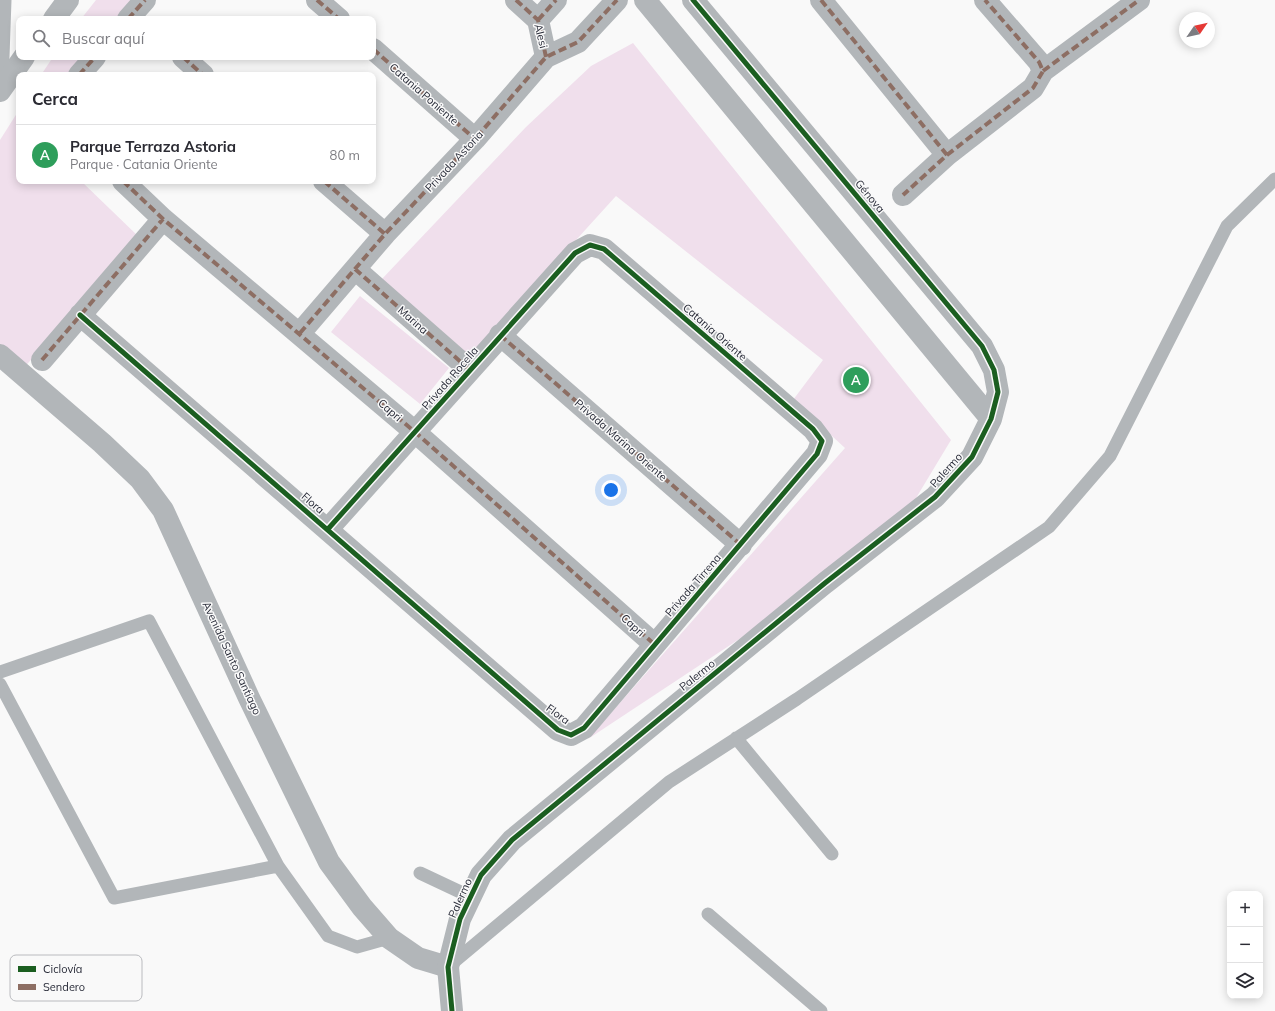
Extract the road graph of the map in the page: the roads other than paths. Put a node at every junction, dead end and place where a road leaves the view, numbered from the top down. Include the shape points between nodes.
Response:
1 (5, 0) edge
2 (68, 0) edge
3 (317, 0) edge
4 (516, 0) edge
5 (556, 0) edge
6 (617, 0) edge
7 (645, 0) edge
8 (693, 0) edge
9 (821, 0) edge
10 (985, 0) edge
11 (1139, 0) edge
12 (56, 16) edge
13 (336, 16) edge
14 (538, 20) junction
15 (376, 52) edge
16 (546, 57) junction
17 (22, 60) edge
18 (92, 60) edge
19 (186, 60) edge
20 (1043, 71) junction
21 (82, 72) edge
22 (200, 72) edge
23 (1, 88) edge
24 (475, 139) junction
25 (947, 155) junction
26 (1275, 179) edge
27 (126, 184) edge
28 (327, 184) edge
29 (903, 195) dead end
30 (163, 219) junction
31 (385, 234) junction
32 (590, 245) joint
33 (355, 269) junction
34 (80, 315) junction
35 (300, 334) junction
36 (500, 335) junction
37 (0, 355) edge
38 (42, 360) dead end
39 (470, 370) junction
40 (991, 419) junction
41 (416, 432) junction
42 (822, 441) joint
43 (328, 529) junction
44 (741, 545) junction
45 (654, 644) junction
46 (0, 672) edge
47 (0, 684) edge
48 (571, 735) joint
49 (736, 738) junction
50 (832, 854) dead end
51 (278, 866) junction
52 (420, 873) dead end
53 (471, 897) junction
54 (708, 914) dead end
55 (389, 938) junction
56 (448, 967) junction
57 (452, 1011) edge
58 (821, 1011) edge

1 - 23 lane
2 - 12 street
3 - 13 street
4 - 14 street, Alesi
5 - 14 street
6 - 16 street, Privada Astoria via 578,42
7 - 40 street
8 - 40 street, Génova via 982,346 994,370 998,392
9 - 25 street
10 - 20 street via 1039,62
11 - 20 street
14 - 16 street, Alesi
15 - 24 street, Catania Poniente
16 - 24 street, Privada Astoria
17 - 23 street
18 - 21 street
19 - 22 street
20 - 25 street via 1033,88
24 - 31 street, Privada Astoria
25 - 29 street
26 - 49 lane via 1227,226 1110,456 1049,527
27 - 30 street, Capri
28 - 31 street
30 - 34 street
30 - 35 street, Capri
31 - 33 street, Privada Astoria
32 - 36 street, Privada Rocella via 576,253
32 - 42 street, Catania Oriente via 604,249 813,429
33 - 35 street, Privada Astoria
33 - 39 street, Marina
34 - 38 street
34 - 43 street, Flora
35 - 41 street, Capri
36 - 39 street, Privada Rocella
36 - 44 street, Privada Marina Oriente
37 - 55 street, Avenida Santo Santiago via 140,479 163,510 249,698 329,862
39 - 41 street, Privada Rocella
40 - 53 street, Palermo via 972,457 935,497 825,583 512,840 481,875
41 - 43 street, Privada Rocella
41 - 45 street, Capri
42 - 44 street, Privada Tirrena via 817,454
43 - 48 street, Flora via 558,730
44 - 45 street, Privada Tirrena
45 - 48 street, Privada Tirrena via 584,728
46 - 51 lane via 150,621
47 - 51 lane via 114,898
49 - 50 lane
49 - 56 lane via 669,782
51 - 55 lane via 328,936 356,947
52 - 53 lane
53 - 56 street, Palermo via 460,919
54 - 58 lane
55 - 56 street, Avenida Santo Santiago via 418,958
56 - 57 street, Palermo

